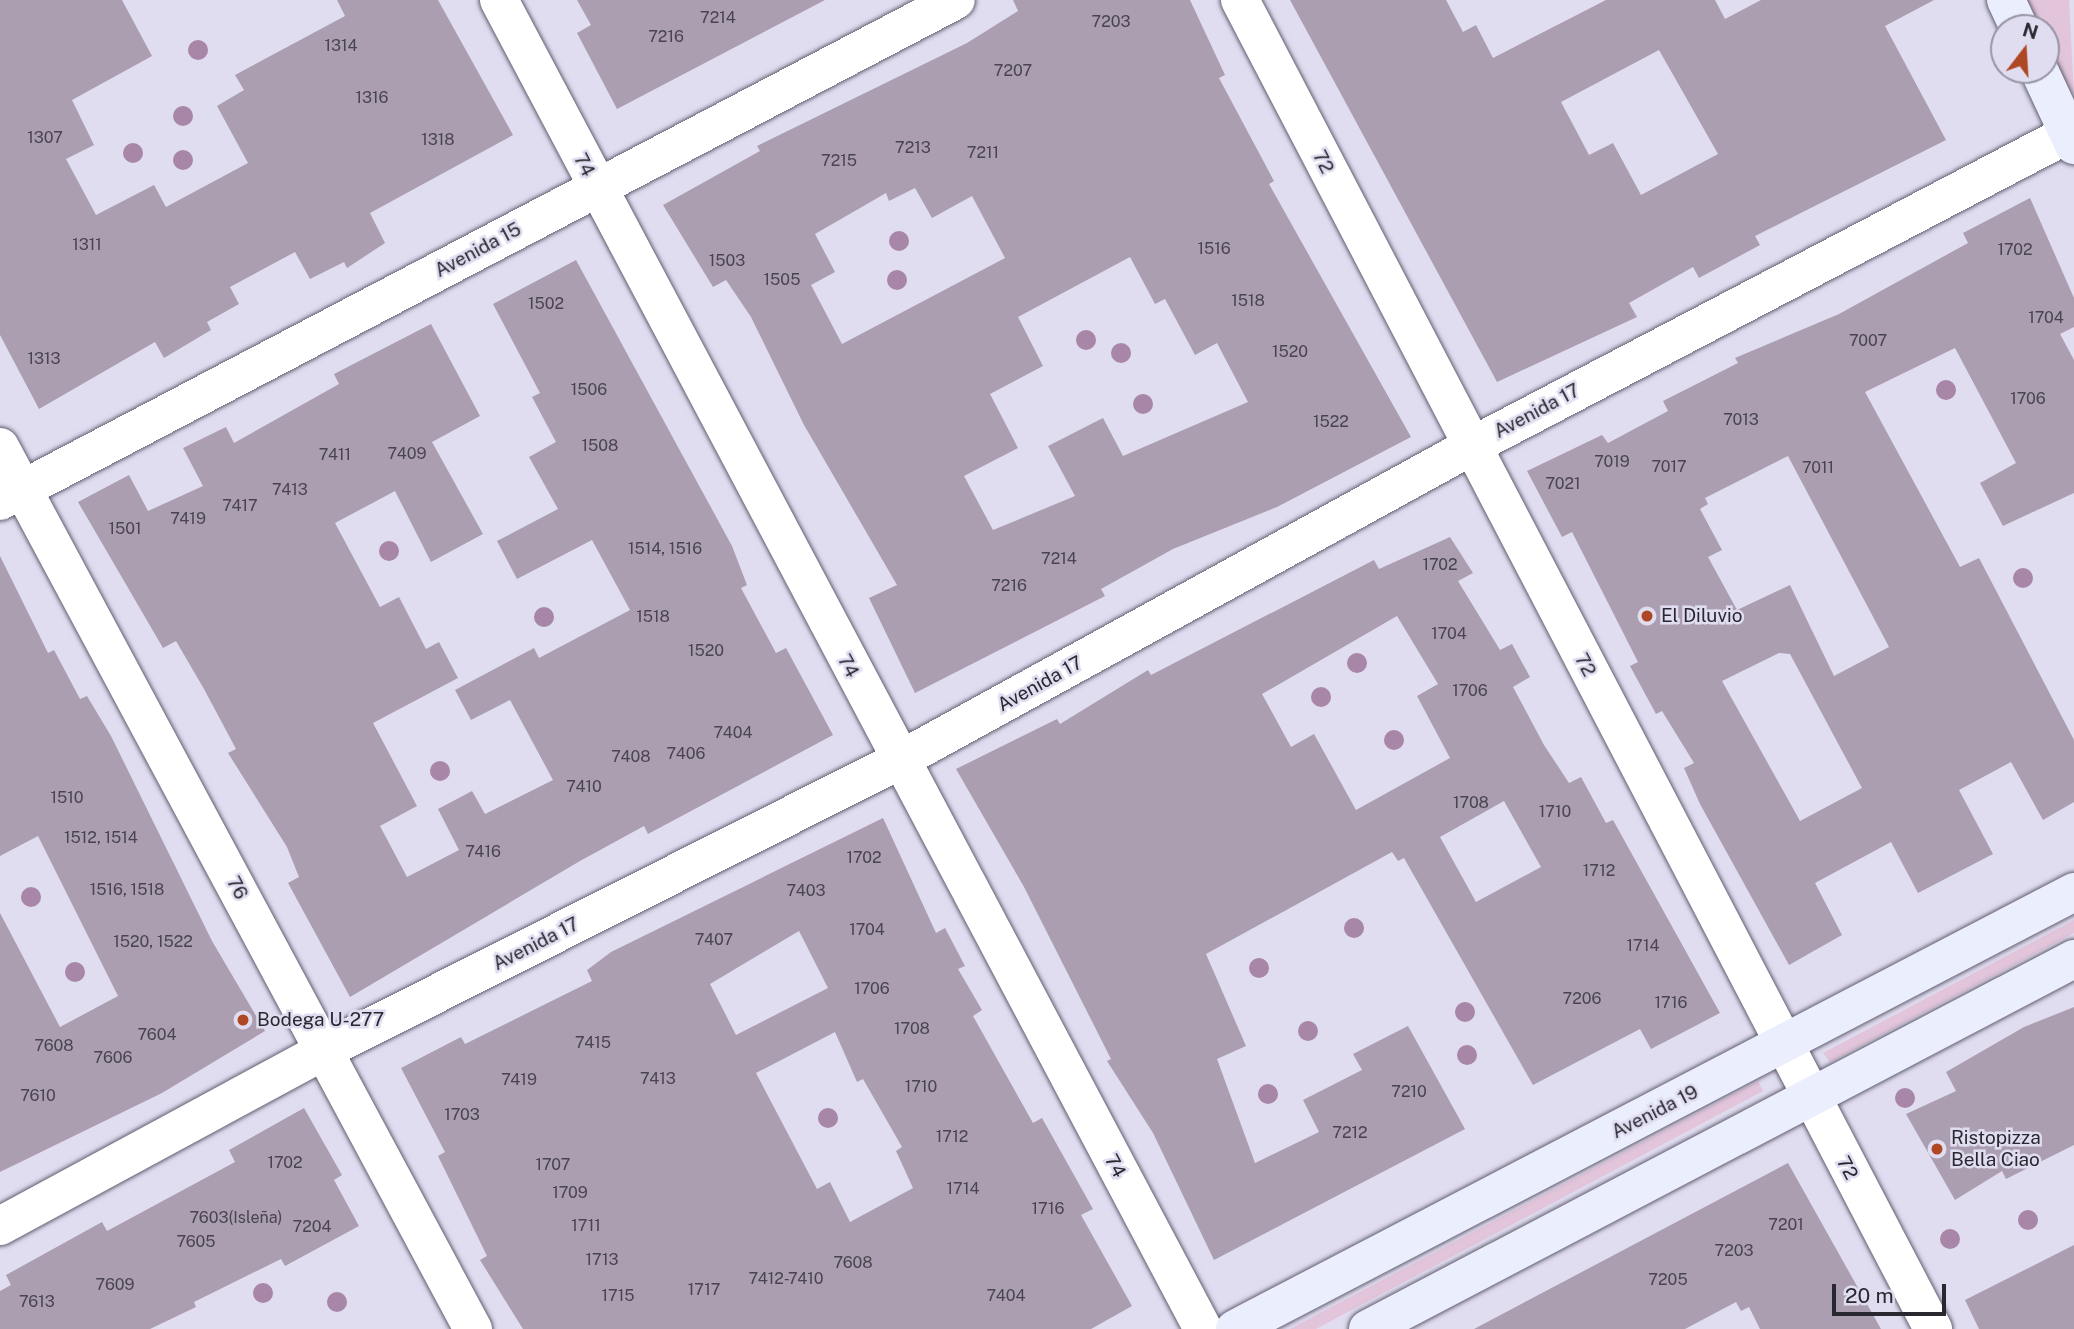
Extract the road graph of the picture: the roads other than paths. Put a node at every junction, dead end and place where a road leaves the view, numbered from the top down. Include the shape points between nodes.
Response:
1 (499, 0) edge
2 (956, 0) edge
3 (1240, 0) edge
4 (2046, 84) edge
5 (2072, 136) edge
6 (596, 188) junction
7 (0, 447) edge
8 (1470, 447) junction
9 (11, 495) edge
10 (898, 761) junction
11 (2074, 892) edge
12 (2074, 958) edge
13 (1784, 1045) junction
14 (325, 1050) junction
15 (1811, 1100) junction
16 (0, 1226) edge
17 (474, 1329) edge
18 (1203, 1329) edge
19 (1235, 1329) edge
20 (1368, 1329) edge
21 (1933, 1329) edge

1 - 6 street, 74
2 - 6 street, Avenida 15
3 - 8 street, 72
4 - 5 main road
5 - 8 street, Avenida 17
6 - 9 street, Avenida 15
6 - 10 street, 74
7 - 9 street, 76
8 - 10 street, Avenida 17
8 - 13 street, 72
9 - 14 street, 76
10 - 14 street, Avenida 17
10 - 18 street, 74
11 - 13 main road, Avenida 19
12 - 15 main road
13 - 15 street, 72
13 - 19 main road, Avenida 19
14 - 16 street, Avenida 17
14 - 17 street, 76
15 - 20 main road
15 - 21 street, 72

